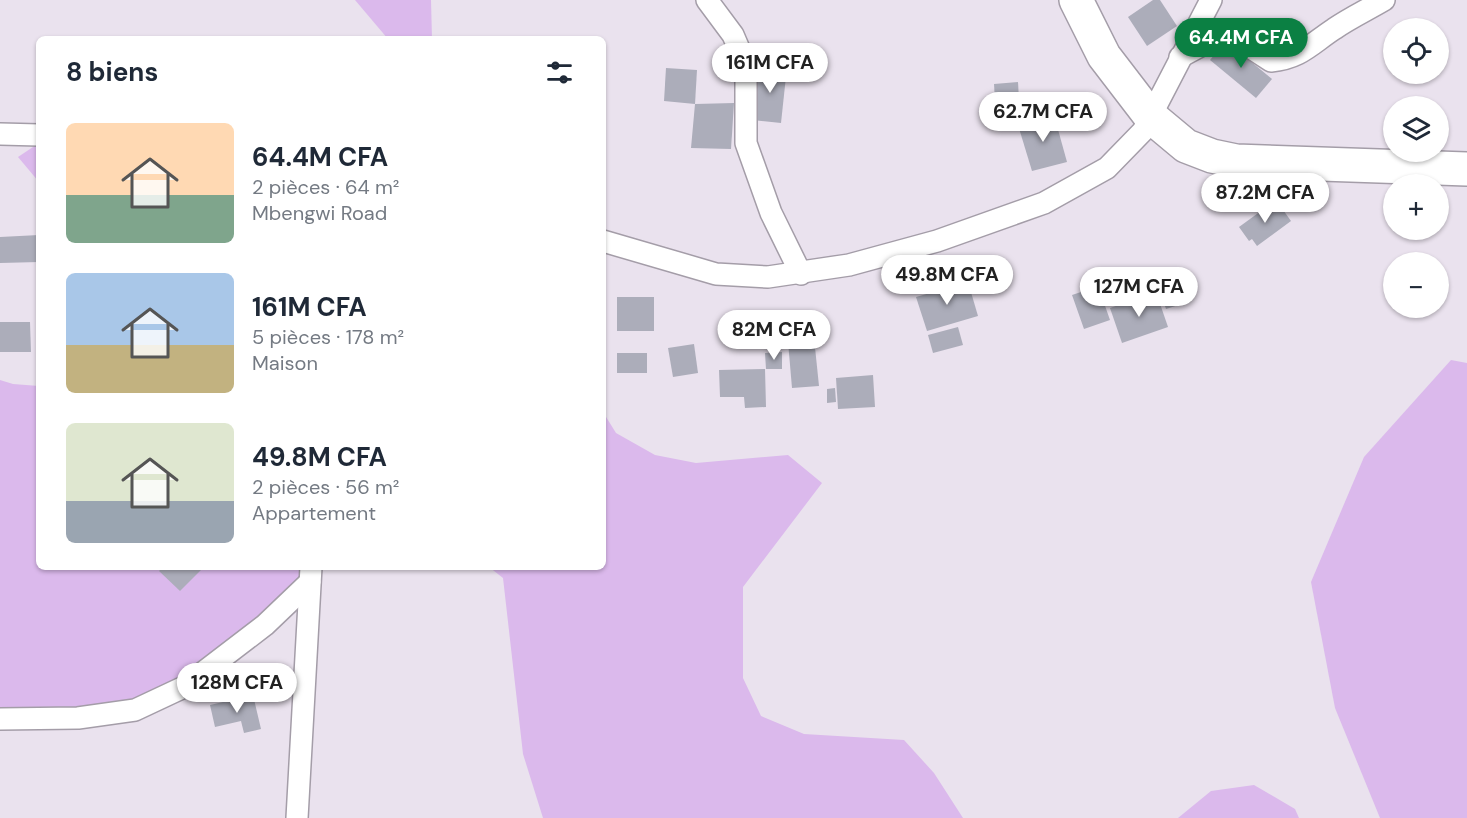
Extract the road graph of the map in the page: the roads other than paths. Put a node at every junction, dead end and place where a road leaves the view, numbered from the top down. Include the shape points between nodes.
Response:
1 (707, 0) edge
2 (1076, 0) edge
3 (1211, 0) edge
4 (1384, 0) edge
5 (1180, 57) junction
6 (1150, 116) junction
7 (0, 134) edge
8 (36, 135) edge
9 (1467, 169) edge
10 (606, 242) edge
11 (801, 274) junction
12 (311, 575) edge
13 (0, 720) edge
14 (297, 818) edge

1 - 11 street via 733,35 742,56 746,70 746,143 771,213
2 - 6 main road via 1104,56
3 - 5 street
4 - 5 street via 1333,29 1301,54 1284,60 1271,61 1223,34
5 - 6 street
6 - 9 main road via 1186,146 1236,161
6 - 11 street via 1143,131 1107,168 1044,202 937,241 849,266
7 - 8 street
10 - 11 street via 716,274
12 - 13 street via 265,625 184,687 135,710 78,718
12 - 14 street

